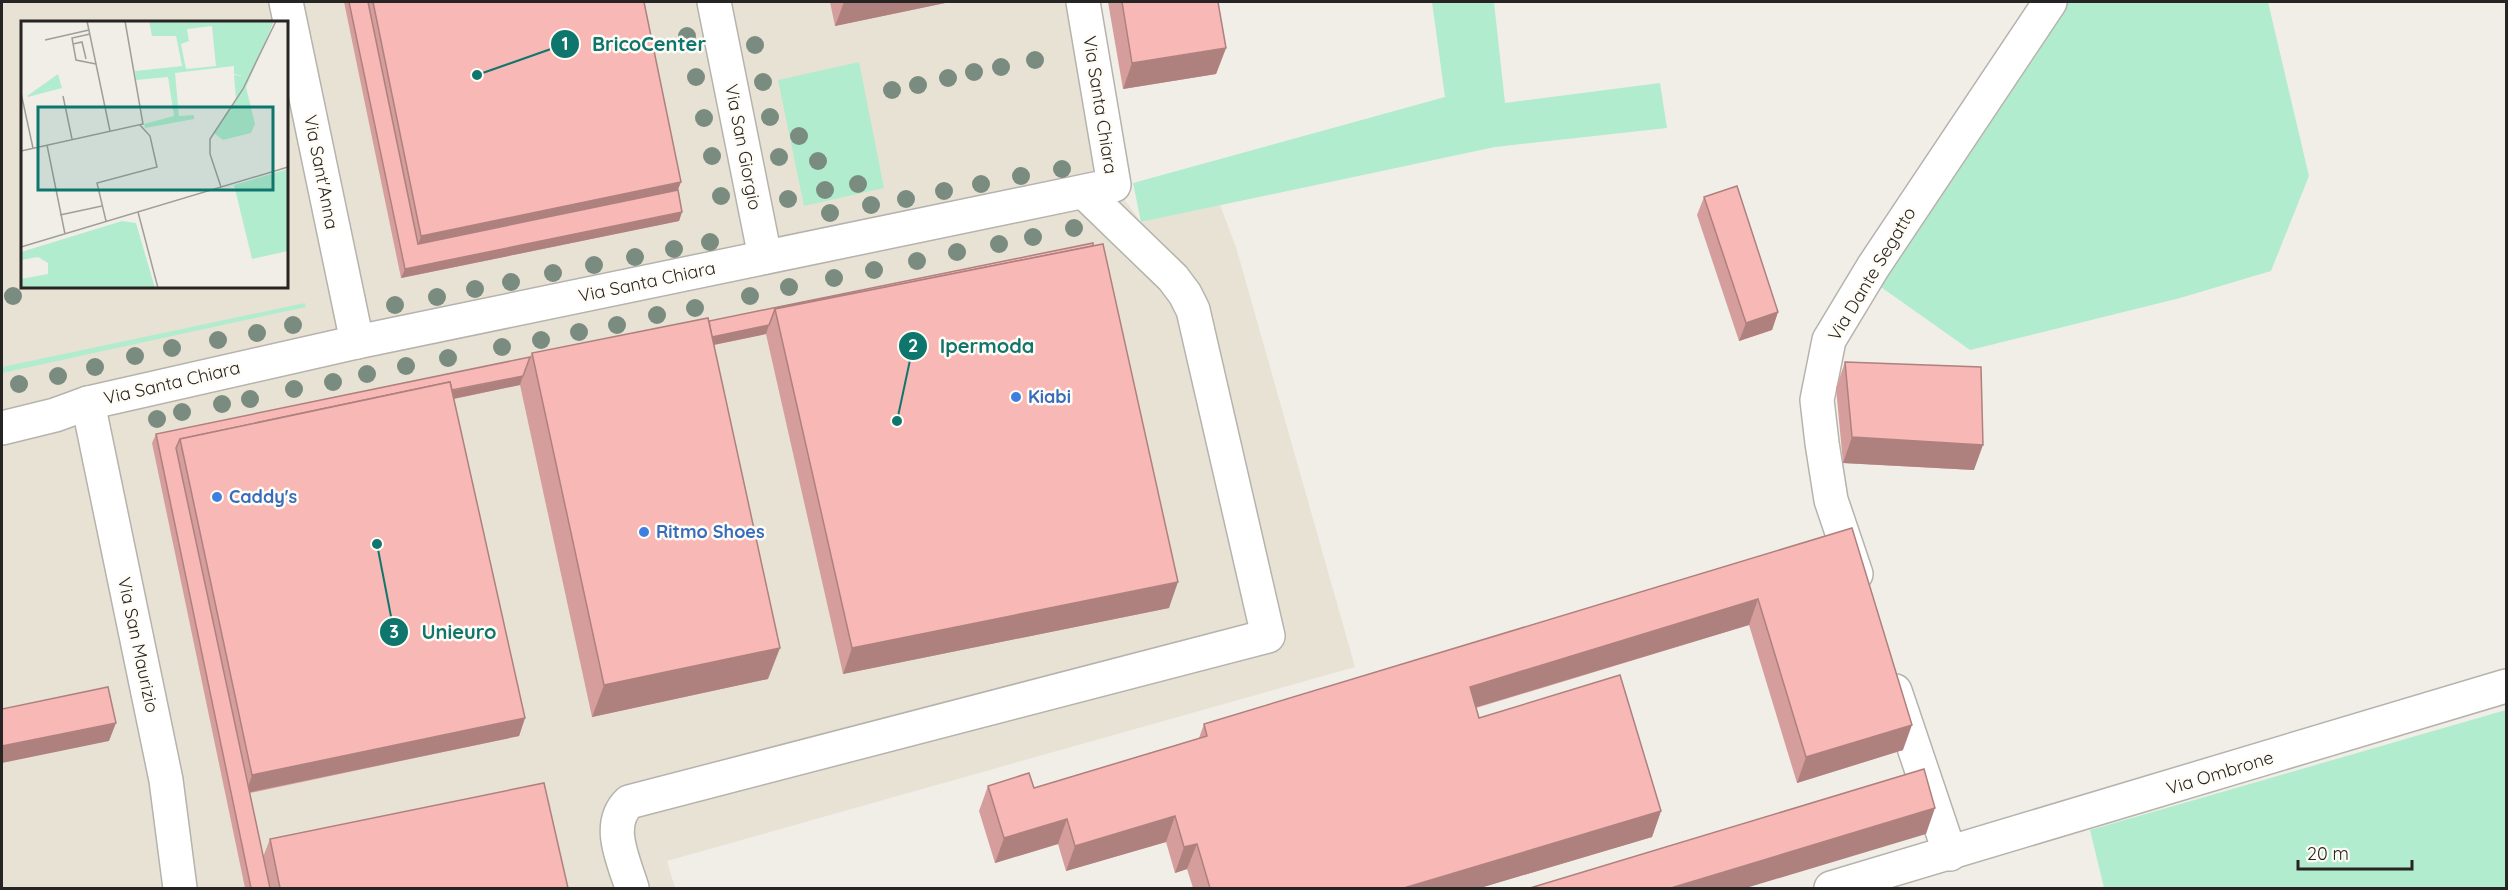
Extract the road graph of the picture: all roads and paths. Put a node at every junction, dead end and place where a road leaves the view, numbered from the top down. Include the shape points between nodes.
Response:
1 (286, 2) edge
2 (714, 2) edge
3 (1083, 2) edge
4 (2050, 2) edge
5 (1084, 192) junction
6 (765, 258) junction
7 (357, 342) junction
8 (88, 403) junction
9 (2, 428) edge
10 (1865, 600) edge
11 (1887, 666) edge
12 (2506, 686) edge
13 (1942, 857) junction
14 (180, 888) edge
15 (632, 888) edge
16 (1831, 888) edge

1 - 7 street, Via Sant'Anna
2 - 6 street, Via San Giorgio
3 - 5 street, Via Santa Chiara via 1114,185
4 - 10 street, Via Dante Segatto via 1873,267 1829,340 1817,400 1822,443 1832,500
5 - 6 street, Via Santa Chiara
5 - 15 street via 1173,278 1193,310 1268,636 630,802 617,819 616,832
6 - 7 street, Via Santa Chiara
7 - 8 street, Via Santa Chiara
8 - 9 street, Via Santa Chiara
8 - 14 street, Via San Maurizio via 166,780
11 - 13 street
12 - 13 street, Via Ombrone
13 - 16 street, Via Ombrone

